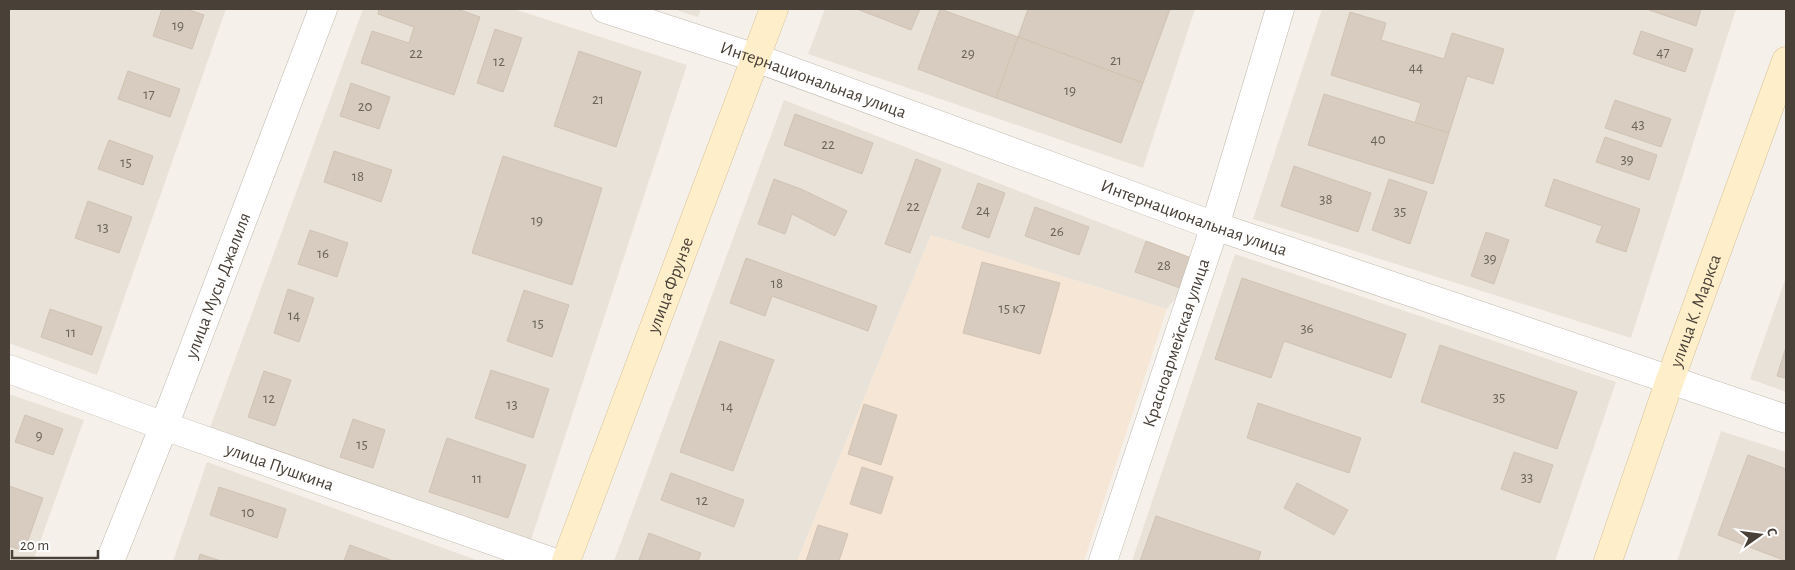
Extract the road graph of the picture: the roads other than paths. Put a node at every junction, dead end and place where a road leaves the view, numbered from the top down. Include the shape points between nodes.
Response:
1 (323, 9) edge
2 (604, 9) edge
3 (774, 9) edge
4 (1280, 9) edge
5 (756, 58) junction
6 (1786, 61) edge
7 (1215, 226) junction
8 (9, 369) edge
9 (1670, 380) junction
10 (1786, 419) edge
11 (164, 426) junction
12 (110, 561) edge
13 (550, 561) edge
14 (566, 561) edge
15 (1103, 561) edge
16 (1608, 561) edge

1 - 11 street, улица Мусы Джалиля
2 - 5 street, Интернациональная улица
3 - 5 street, улица Фрунзе
4 - 7 street, Красноармейская улица
5 - 7 street, Интернациональная улица
5 - 14 street, улица Фрунзе
6 - 9 street, улица К. Маркса
7 - 9 street, Интернациональная улица
7 - 15 street, Красноармейская улица
8 - 11 street, улица Пушкина
9 - 10 street, Интернациональная улица
9 - 16 street, улица К. Маркса
11 - 12 street, улица Мусы Джалиля
11 - 13 street, улица Пушкина

